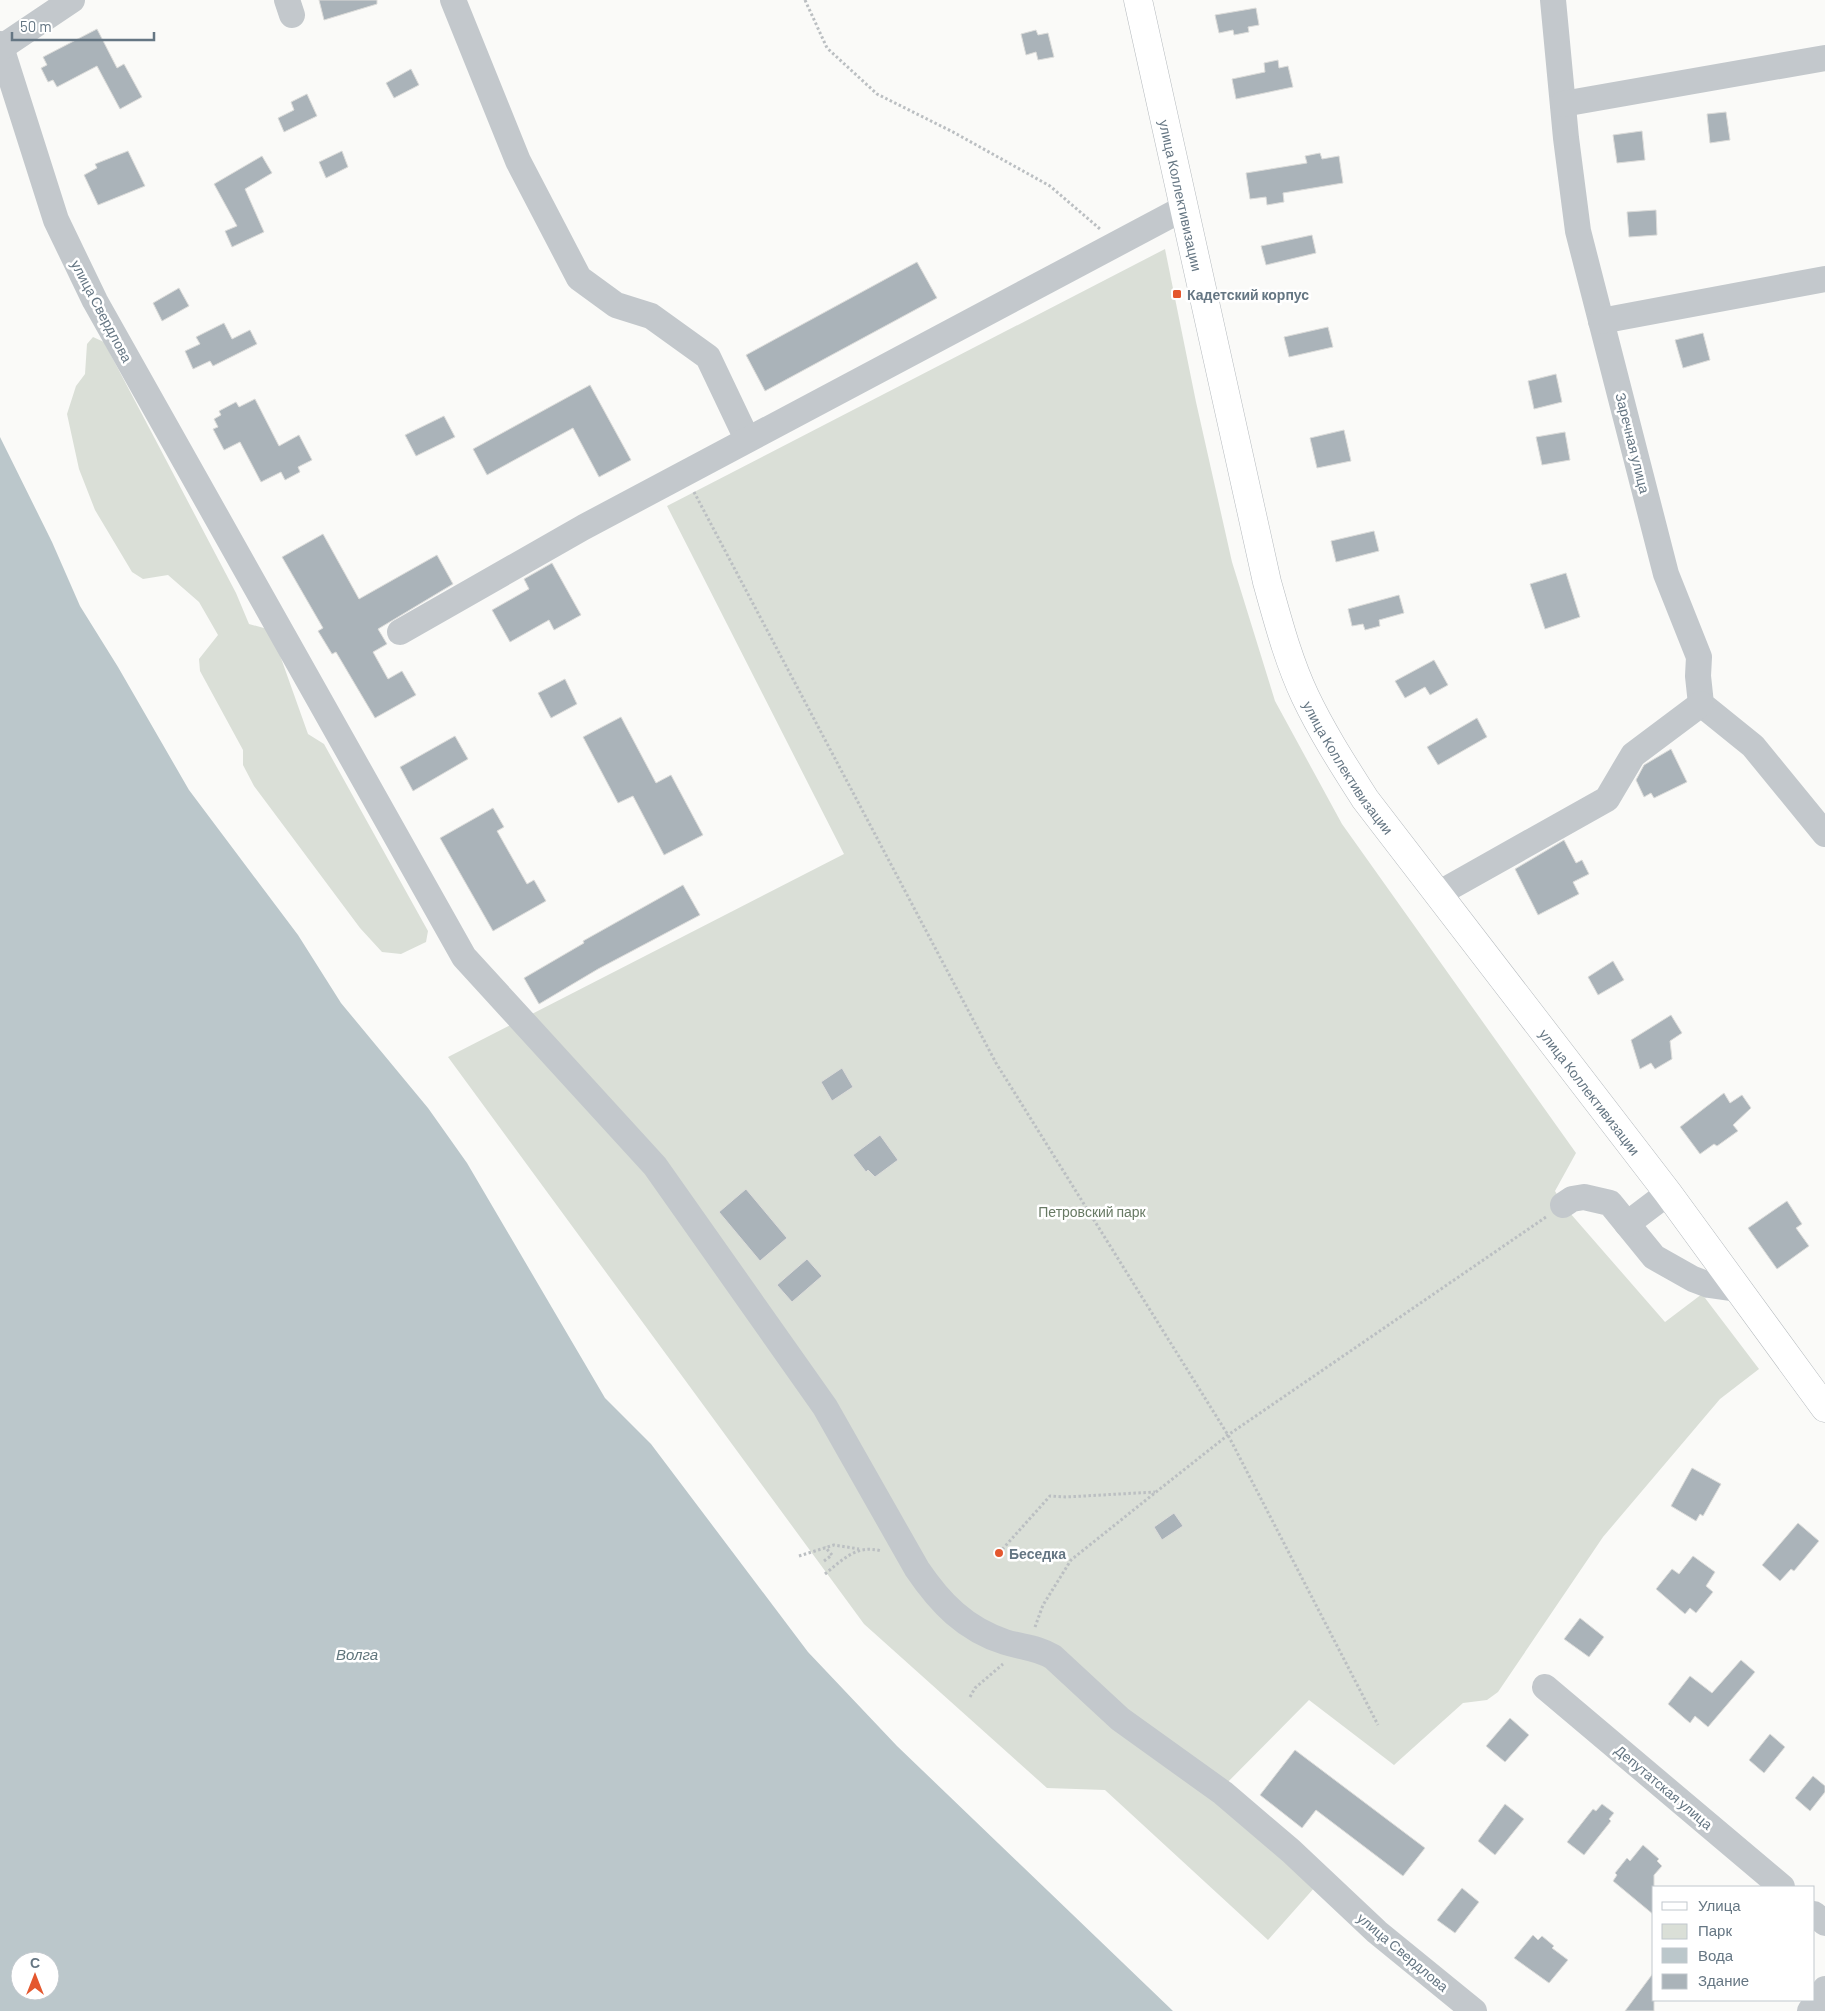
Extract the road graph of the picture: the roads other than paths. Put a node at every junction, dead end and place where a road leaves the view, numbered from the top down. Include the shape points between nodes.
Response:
1 (72, 0) edge
2 (453, 0) edge
3 (1138, 0) edge
4 (1553, 0) edge
5 (1, 45) edge
6 (1825, 58) edge
7 (1563, 104) junction
8 (1184, 208) junction
9 (1825, 279) edge
10 (1601, 321) junction
11 (747, 439) junction
12 (400, 632) dead end
13 (1701, 704) junction
14 (1825, 834) edge
15 (1438, 894) junction
16 (1668, 1193) junction
17 (1564, 1205) road end
18 (1627, 1224) junction
19 (1737, 1289) junction
20 (1825, 1408) edge
21 (1545, 1687) dead end
22 (1781, 1886) edge
23 (1815, 1915) edge
24 (1825, 1923) edge
25 (1825, 1989) edge
26 (1474, 2011) edge
27 (1810, 2011) edge

1 - 5 street
2 - 11 street via 518,161 579,278 616,305 651,316 708,356
3 - 8 main road, улица Коллективизации
4 - 7 street, Заречная улица
5 - 26 street, улица Свердлова via 56,220 95,301 464,957 655,1166 825,1406 916,1569 948,1610 970,1626 990,1636 1036,1648 1053,1658 1120,1719 1223,1793 1291,1851 1377,1932
6 - 7 street
7 - 10 street, Заречная улица via 1578,231
8 - 11 street
8 - 15 main road, улица Коллективизации via 1267,582 1283,638 1305,696 1332,747 1365,799
9 - 10 street
10 - 13 street, Заречная улица via 1666,574 1699,657
11 - 12 street via 584,526
13 - 14 street via 1754,746
13 - 15 street via 1633,755 1607,799
15 - 16 main road, улица Коллективизации
16 - 18 street
16 - 19 main road, улица Коллективизации
17 - 18 street via 1572,1199 1584,1197 1604,1201 1610,1203
18 - 19 street via 1654,1256 1693,1279
19 - 20 main road, улица Коллективизации
21 - 22 street, Депутатская улица
23 - 24 street
25 - 27 street

